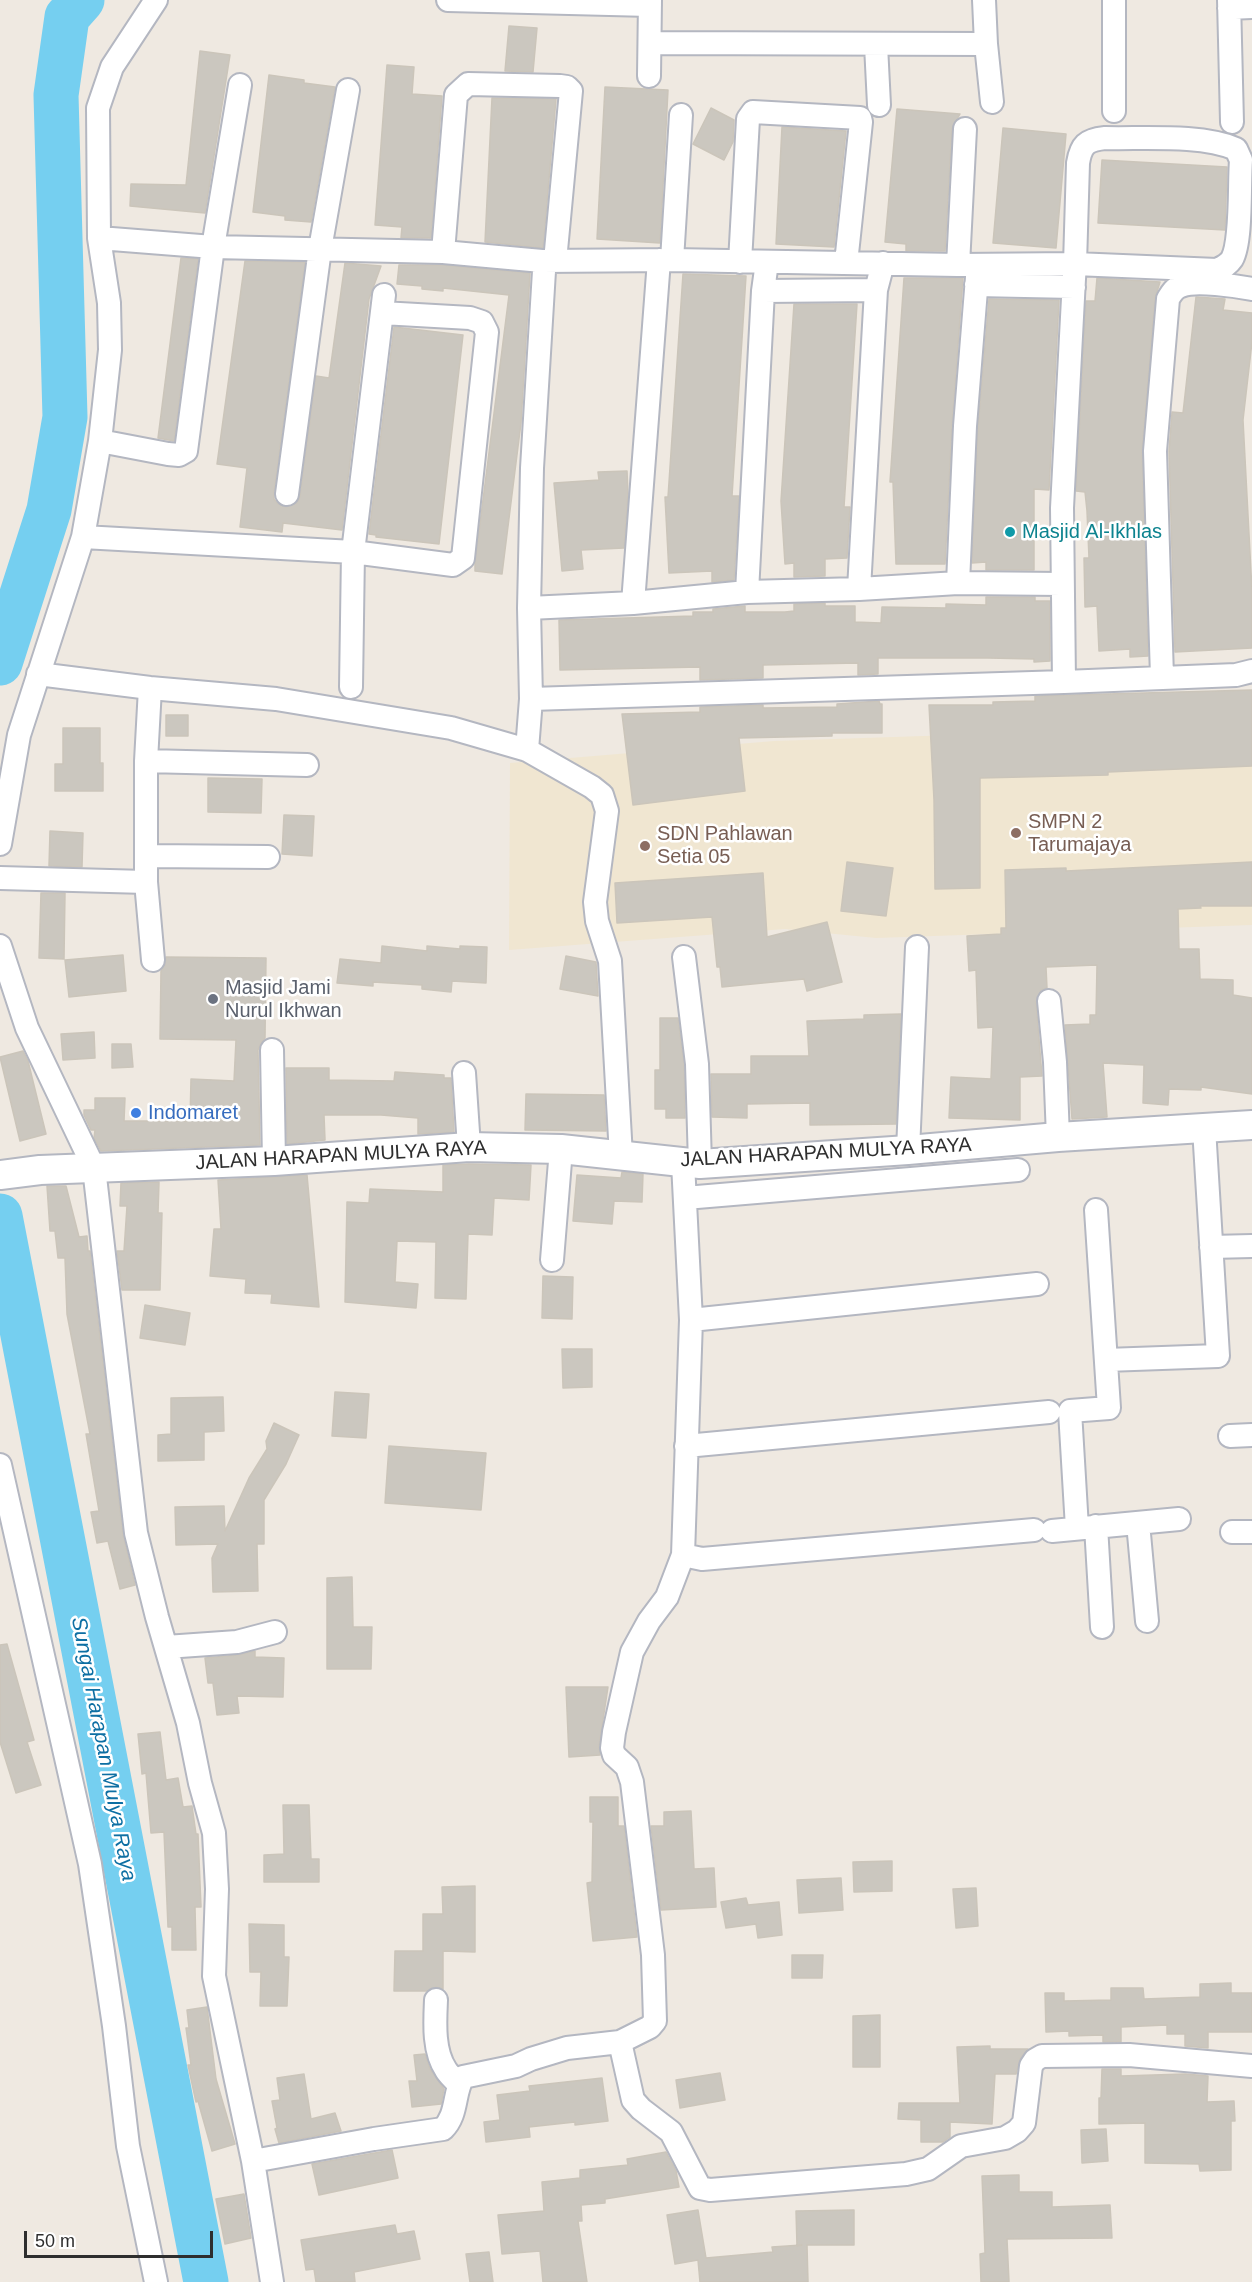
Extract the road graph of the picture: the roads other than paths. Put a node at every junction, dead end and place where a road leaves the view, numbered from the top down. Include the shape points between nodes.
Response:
1 (156, 0) edge
2 (447, 0) edge
3 (984, 0) edge
4 (1114, 0) edge
5 (650, 2) edge
6 (1229, 4) edge
7 (1252, 7) edge
8 (650, 43) junction
9 (986, 44) junction
10 (876, 45) junction
11 (649, 76) dead end
12 (240, 85) dead end
13 (348, 90) dead end
14 (992, 102) dead end
15 (879, 105) dead end
16 (1114, 111) dead end
17 (681, 115) dead end
18 (1232, 122) dead end
19 (965, 129) dead end
20 (99, 238) junction
21 (213, 247) junction
22 (320, 249) junction
23 (443, 252) junction
24 (665, 260) junction
25 (549, 261) junction
26 (740, 262) junction
27 (767, 262) junction
28 (846, 262) junction
29 (883, 263) junction
30 (1075, 264) junction
31 (971, 272) junction
32 (1074, 287) junction
33 (1252, 289) edge
34 (876, 290) junction
35 (763, 291) junction
36 (100, 441) junction
37 (286, 494) dead end
38 (83, 537) junction
39 (353, 552) junction
40 (958, 583) junction
41 (1062, 585) junction
42 (859, 590) junction
43 (747, 592) junction
44 (633, 603) junction
45 (530, 608) junction
46 (1252, 671) edge
47 (38, 674) junction
48 (1162, 677) junction
49 (1064, 682) junction
50 (351, 687) dead end
51 (150, 688) junction
52 (531, 699) junction
53 (526, 750) junction
54 (146, 761) junction
55 (307, 765) dead end
56 (0, 844) edge
57 (148, 856) junction
58 (268, 857) dead end
59 (0, 878) edge
60 (146, 882) junction
61 (0, 946) edge
62 (917, 947) dead end
63 (684, 957) dead end
64 (153, 960) dead end
65 (1049, 1001) dead end
66 (272, 1050) dead end
67 (464, 1073) dead end
68 (1252, 1125) edge
69 (1204, 1128) junction
70 (1058, 1137) junction
71 (469, 1147) junction
72 (561, 1149) junction
73 (908, 1150) junction
74 (621, 1156) junction
75 (274, 1161) junction
76 (691, 1163) junction
77 (94, 1168) junction
78 (1018, 1170) dead end
79 (0, 1175) edge
80 (685, 1198) junction
81 (1096, 1210) dead end
82 (1252, 1246) edge
83 (1211, 1247) junction
84 (552, 1260) dead end
85 (1037, 1284) dead end
86 (691, 1320) junction
87 (1106, 1360) junction
88 (1049, 1412) dead end
89 (686, 1446) junction
90 (0, 1465) edge
91 (1179, 1519) dead end
92 (1138, 1523) junction
93 (1087, 1527) junction
94 (683, 1555) junction
95 (1147, 1622) dead end
96 (1102, 1626) dead end
97 (275, 1632) dead end
98 (165, 1647) junction
99 (436, 2000) dead end
100 (620, 2042) junction
101 (1252, 2066) edge
102 (459, 2084) junction
103 (253, 2162) junction
104 (156, 2282) edge
105 (272, 2282) edge

1 - 20 street via 112,67 98,108
2 - 5 street
3 - 9 street
4 - 16 street
5 - 8 street
6 - 7 street
6 - 18 street
8 - 10 street
8 - 11 street
9 - 10 street
9 - 14 street
10 - 15 street
12 - 21 street
13 - 22 street
17 - 24 street
19 - 31 street
20 - 21 street
20 - 36 street via 109,303 110,350
21 - 22 street
21 - 36 street via 186,451 168,454
22 - 23 street
22 - 37 street
23 - 25 street
23 - 25 street via 456,95 468,84 560,86 571,91
24 - 25 street
24 - 26 street
24 - 44 street
25 - 45 street via 544,271 532,468
26 - 27 street
26 - 28 street via 748,119 753,112 860,118
27 - 28 street
27 - 35 street
28 - 29 street
29 - 31 street
29 - 34 street
30 - 30 street via 1217,270 1227,265 1236,243 1241,160 1236,149 1207,141 1105,138 1084,144 1078,163
30 - 31 street
30 - 32 street
31 - 32 street
31 - 40 street
32 - 41 street via 1064,443
33 - 48 street via 1191,283 1180,286 1168,299 1155,451
34 - 35 street
34 - 42 street
35 - 43 street
36 - 38 street
38 - 39 street
38 - 47 street
39 - 39 street via 453,565 463,558 487,332 482,322 383,304
39 - 50 street
40 - 41 street
40 - 42 street
41 - 49 street
42 - 43 street
43 - 44 street
44 - 45 street
45 - 52 street
46 - 48 street
47 - 51 street
47 - 56 street via 19,735
48 - 49 street
49 - 52 street
51 - 53 street via 330,707 451,728
51 - 54 street
52 - 53 street
53 - 74 street via 592,787 602,795 607,811 595,902 610,961
54 - 55 street
54 - 57 street
57 - 58 street
57 - 60 street
59 - 60 street
60 - 64 street
61 - 77 street via 27,1028
62 - 73 street
63 - 76 street via 697,1064
65 - 70 street
66 - 75 street
67 - 71 street
68 - 69 street, JALAN HARAPAN MULYA RAYA
69 - 70 street, JALAN HARAPAN MULYA RAYA
69 - 83 street
70 - 73 street, JALAN HARAPAN MULYA RAYA
71 - 72 street, JALAN HARAPAN MULYA RAYA
71 - 75 street, JALAN HARAPAN MULYA RAYA
72 - 74 street, JALAN HARAPAN MULYA RAYA
72 - 84 street
73 - 76 street, JALAN HARAPAN MULYA RAYA
74 - 76 street, JALAN HARAPAN MULYA RAYA
75 - 77 street, JALAN HARAPAN MULYA RAYA
76 - 80 street
77 - 79 street, JALAN HARAPAN MULYA RAYA
77 - 98 street via 136,1533
78 - 80 street
80 - 86 street
81 - 87 street
82 - 83 street
83 - 87 street via 1218,1356
85 - 86 street
86 - 89 street
87 - 93 street via 1109,1408 1070,1411
88 - 89 street
89 - 94 street
90 - 104 street via 90,1864 128,2146
91 - 92 street
92 - 93 street
92 - 95 street
93 - 94 street via 702,1558
93 - 96 street
94 - 100 street via 667,1597 632,1652 613,1740 614,1755 627,1767 632,1782 656,2020 652,2026
97 - 98 street via 237,1641
98 - 103 street via 214,1833 214,1976
99 - 102 street via 438,2049 445,2069
100 - 101 street via 633,2100 671,2132 700,2188 710,2190 928,2169 961,2146 1005,2138 1024,2123 1031,2066 1042,2056 1129,2055
100 - 102 street via 567,2048 516,2066 466,2075
102 - 103 street via 453,2117 443,2128
103 - 105 street

